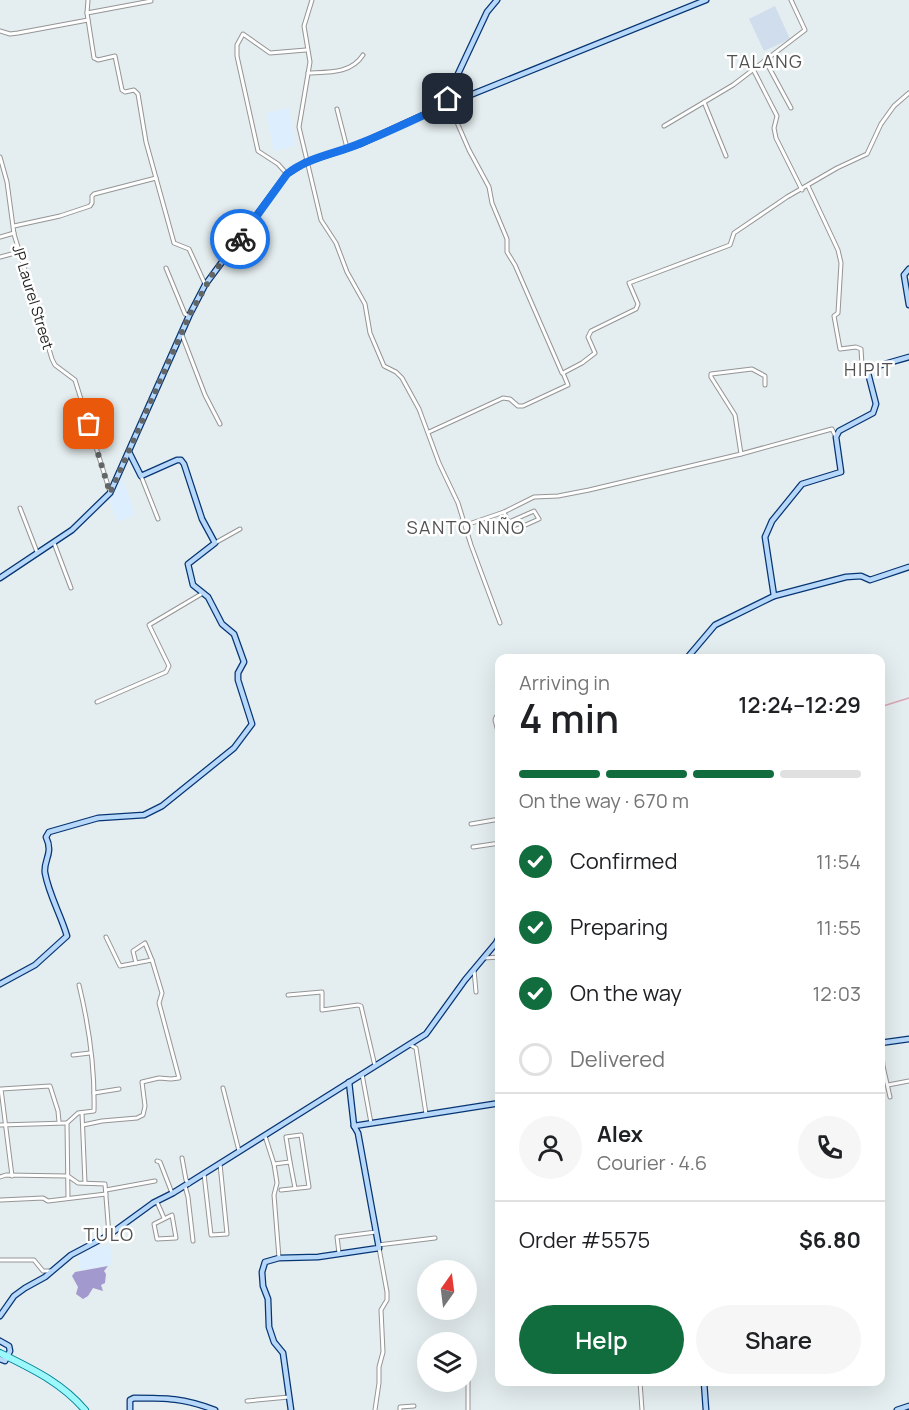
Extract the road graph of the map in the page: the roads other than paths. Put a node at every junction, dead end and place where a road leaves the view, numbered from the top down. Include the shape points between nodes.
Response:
1 (88, 0) edge
2 (312, 0) edge
3 (497, 0) edge
4 (706, 0) edge
5 (791, 0) edge
6 (151, 1) edge
7 (87, 13) junction
8 (88, 20) junction
9 (0, 31) edge
10 (306, 50) junction
11 (363, 56) dead end
12 (765, 60) junction
13 (753, 68) junction
14 (308, 73) junction
15 (909, 93) edge
16 (449, 102) junction
17 (704, 102) junction
18 (791, 108) dead end
19 (337, 109) dead end
20 (664, 126) dead end
21 (347, 148) junction
22 (726, 156) dead end
23 (0, 158) edge
24 (306, 162) junction
25 (287, 174) junction
26 (156, 178) junction
27 (808, 186) junction
28 (802, 190) junction
29 (13, 226) junction
30 (14, 233) junction
31 (0, 237) edge
32 (19, 252) junction
33 (0, 256) edge
34 (166, 268) dead end
35 (909, 269) edge
36 (206, 285) junction
37 (909, 305) edge
38 (189, 316) junction
39 (181, 333) junction
40 (909, 357) edge
41 (867, 369) junction
42 (563, 373) junction
43 (765, 385) dead end
44 (220, 424) dead end
45 (429, 432) junction
46 (836, 437) junction
47 (129, 452) junction
48 (741, 454) junction
49 (141, 476) junction
50 (110, 493) junction
51 (20, 508) dead end
52 (504, 512) junction
53 (159, 519) dead end
54 (509, 522) junction
55 (466, 525) junction
56 (240, 529) dead end
57 (54, 543) junction
58 (214, 543) junction
59 (37, 554) junction
60 (909, 567) edge
61 (0, 577) edge
62 (71, 588) dead end
63 (203, 593) junction
64 (774, 596) junction
65 (500, 622) dead end
66 (690, 654) edge
67 (98, 702) dead end
68 (495, 820) edge
69 (471, 824) dead end
70 (495, 844) edge
71 (473, 847) dead end
72 (106, 937) dead end
73 (495, 944) edge
74 (495, 957) edge
75 (482, 958) junction
76 (152, 960) junction
77 (136, 963) junction
78 (474, 968) junction
79 (0, 984) edge
80 (79, 985) dead end
81 (476, 992) dead end
82 (288, 995) dead end
83 (909, 1039) edge
84 (885, 1042) edge
85 (410, 1045) junction
86 (90, 1053) junction
87 (73, 1055) dead end
88 (375, 1066) junction
89 (362, 1074) junction
90 (885, 1074) edge
91 (909, 1081) edge
92 (349, 1082) junction
93 (0, 1084) edge
94 (888, 1085) junction
95 (223, 1088) dead end
96 (1, 1089) edge
97 (119, 1089) dead end
98 (94, 1093) junction
99 (890, 1097) dead end
100 (495, 1104) edge
101 (82, 1113) junction
102 (426, 1114) junction
103 (59, 1122) junction
104 (67, 1123) junction
105 (371, 1123) junction
106 (6, 1124) junction
107 (0, 1125) edge
108 (82, 1125) junction
109 (354, 1126) junction
110 (264, 1134) junction
111 (239, 1151) junction
112 (182, 1158) dead end
113 (157, 1161) dead end
114 (290, 1161) junction
115 (220, 1164) junction
116 (274, 1164) junction
117 (204, 1174) junction
118 (12, 1176) junction
119 (68, 1176) junction
120 (0, 1177) edge
121 (155, 1181) dead end
122 (85, 1183) junction
123 (187, 1185) junction
124 (295, 1188) junction
125 (282, 1190) dead end
126 (106, 1192) junction
127 (172, 1194) junction
128 (68, 1198) junction
129 (0, 1200) edge
130 (157, 1202) junction
131 (164, 1218) junction
132 (376, 1232) junction
133 (109, 1235) junction
134 (435, 1238) dead end
135 (193, 1241) dead end
136 (379, 1246) junction
137 (339, 1253) junction
138 (279, 1258) junction
139 (0, 1260) edge
140 (52, 1271) junction
141 (0, 1316) edge
142 (0, 1341) edge
143 (0, 1353) edge
144 (8, 1357) junction
145 (0, 1359) edge
146 (640, 1386) edge
147 (704, 1386) edge
148 (468, 1392) edge
149 (289, 1397) junction
150 (247, 1401) dead end
151 (414, 1406) dead end
152 (909, 1406) edge
153 (85, 1410) edge
154 (130, 1410) edge
155 (215, 1410) edge
156 (291, 1410) edge
157 (375, 1410) edge
158 (400, 1410) edge
159 (468, 1410) edge
160 (642, 1410) edge
161 (706, 1410) edge
162 (897, 1410) edge

1 - 7 street
2 - 10 street via 304,26
3 - 16 street via 487,12
4 - 16 street
5 - 12 street via 805,30
6 - 7 street
7 - 8 street
8 - 9 street via 18,33
8 - 26 street via 94,58 115,56 122,90 138,94
10 - 14 street
10 - 25 street via 270,53 243,34 237,45 258,151
11 - 14 street via 358,64 343,70
12 - 13 street
12 - 18 street
13 - 17 street
13 - 28 street via 777,117 776,138
14 - 24 street via 299,127
15 - 27 street via 881,124 867,154
16 - 21 street
16 - 42 street via 489,187 507,239 507,252
17 - 20 street
17 - 22 street
19 - 21 street
21 - 24 street
23 - 29 street, JP Laurel Street
24 - 25 street
24 - 45 street via 321,220 364,304 370,333 384,366 402,378
25 - 36 street
26 - 29 street via 94,194 90,206
26 - 36 street via 174,243 189,249
27 - 28 street
27 - 41 street via 841,263 838,313 834,316 840,349 861,350 862,365
28 - 42 street via 734,233 730,245 629,283 638,304 636,309 591,331 588,337 595,353
29 - 30 street, JP Laurel Street
30 - 31 street
30 - 32 street, JP Laurel Street
32 - 33 street
32 - 50 street, JP Laurel Street via 52,359 78,387
34 - 38 street
35 - 37 street via 904,275
36 - 38 street
38 - 39 street
39 - 44 street
39 - 47 street
40 - 41 street
41 - 46 street via 876,404 873,413 845,427
42 - 45 street via 568,385 553,393 523,406 503,398
43 - 48 street via 765,376 752,369 711,374 735,415
45 - 55 street
46 - 48 street via 832,429
46 - 64 street via 841,472 802,484 772,521 765,537
47 - 49 street
47 - 50 street
48 - 52 street via 589,490 534,497
49 - 53 street
49 - 58 street via 181,460
50 - 57 street
51 - 59 street
52 - 54 street
52 - 55 street
54 - 54 street via 512,531 538,519 534,511
55 - 65 street
56 - 58 street
57 - 59 street
57 - 62 street
58 - 63 street via 188,564 193,585
59 - 61 street
60 - 64 street via 870,580 846,577
63 - 67 street via 148,625 169,666 166,672
63 - 79 street via 222,624 234,634 244,662 238,680 252,724 234,748 162,806 144,815 98,818 49,832 45,871 67,936 35,964
64 - 66 street via 715,625
68 - 69 street
70 - 71 street
72 - 77 street via 120,966
73 - 75 street
74 - 75 street
75 - 78 street
76 - 77 street
76 - 77 street via 145,943 134,951
76 - 108 street via 179,1078 142,1082 143,1115
78 - 81 street
78 - 85 street via 426,1034
80 - 86 street
82 - 88 street via 322,992 322,1010 361,1006
83 - 84 street
85 - 88 street
85 - 102 street via 416,1048
86 - 87 street
86 - 98 street
88 - 89 street
89 - 92 street
89 - 105 street
90 - 94 street
91 - 94 street
92 - 109 street
92 - 110 street
93 - 96 street
94 - 99 street
95 - 111 street
96 - 103 street via 50,1086
96 - 106 street
97 - 98 street
98 - 101 street via 94,1111
100 - 102 street
101 - 104 street
101 - 108 street
102 - 105 street
103 - 104 street
103 - 106 street
104 - 119 street
105 - 109 street
106 - 107 street
106 - 118 street
108 - 122 street
109 - 132 street
110 - 111 street
110 - 116 street
111 - 115 street
112 - 123 street
113 - 127 street
114 - 116 street
114 - 124 street
114 - 124 street via 286,1137 301,1135 309,1187
115 - 117 street
115 - 117 street via 227,1234 211,1236
116 - 138 street
117 - 123 street
118 - 119 street
118 - 120 street
119 - 122 street
119 - 128 street
121 - 126 street
122 - 126 street via 105,1184
123 - 127 street
123 - 135 street
124 - 125 street
126 - 128 street
126 - 133 street
127 - 130 street
128 - 129 street
130 - 131 street
130 - 133 street
131 - 131 street via 172,1215 176,1238 157,1239 154,1224
132 - 136 street
132 - 137 street via 337,1237
133 - 140 street via 71,1255
134 - 136 street
136 - 137 street
136 - 157 street via 387,1300 381,1310 383,1352
137 - 138 street
138 - 149 street via 265,1263 263,1286 271,1335 283,1353
139 - 140 street via 34,1260 43,1271
140 - 141 street via 14,1296
142 - 144 street via 9,1346
143 - 144 main road
144 - 145 street via 5,1361
144 - 153 main road via 59,1384
146 - 160 street
147 - 161 street
148 - 159 street
149 - 150 street
149 - 156 street
151 - 158 street
152 - 162 street
154 - 155 street via 130,1400 134,1398 177,1398

